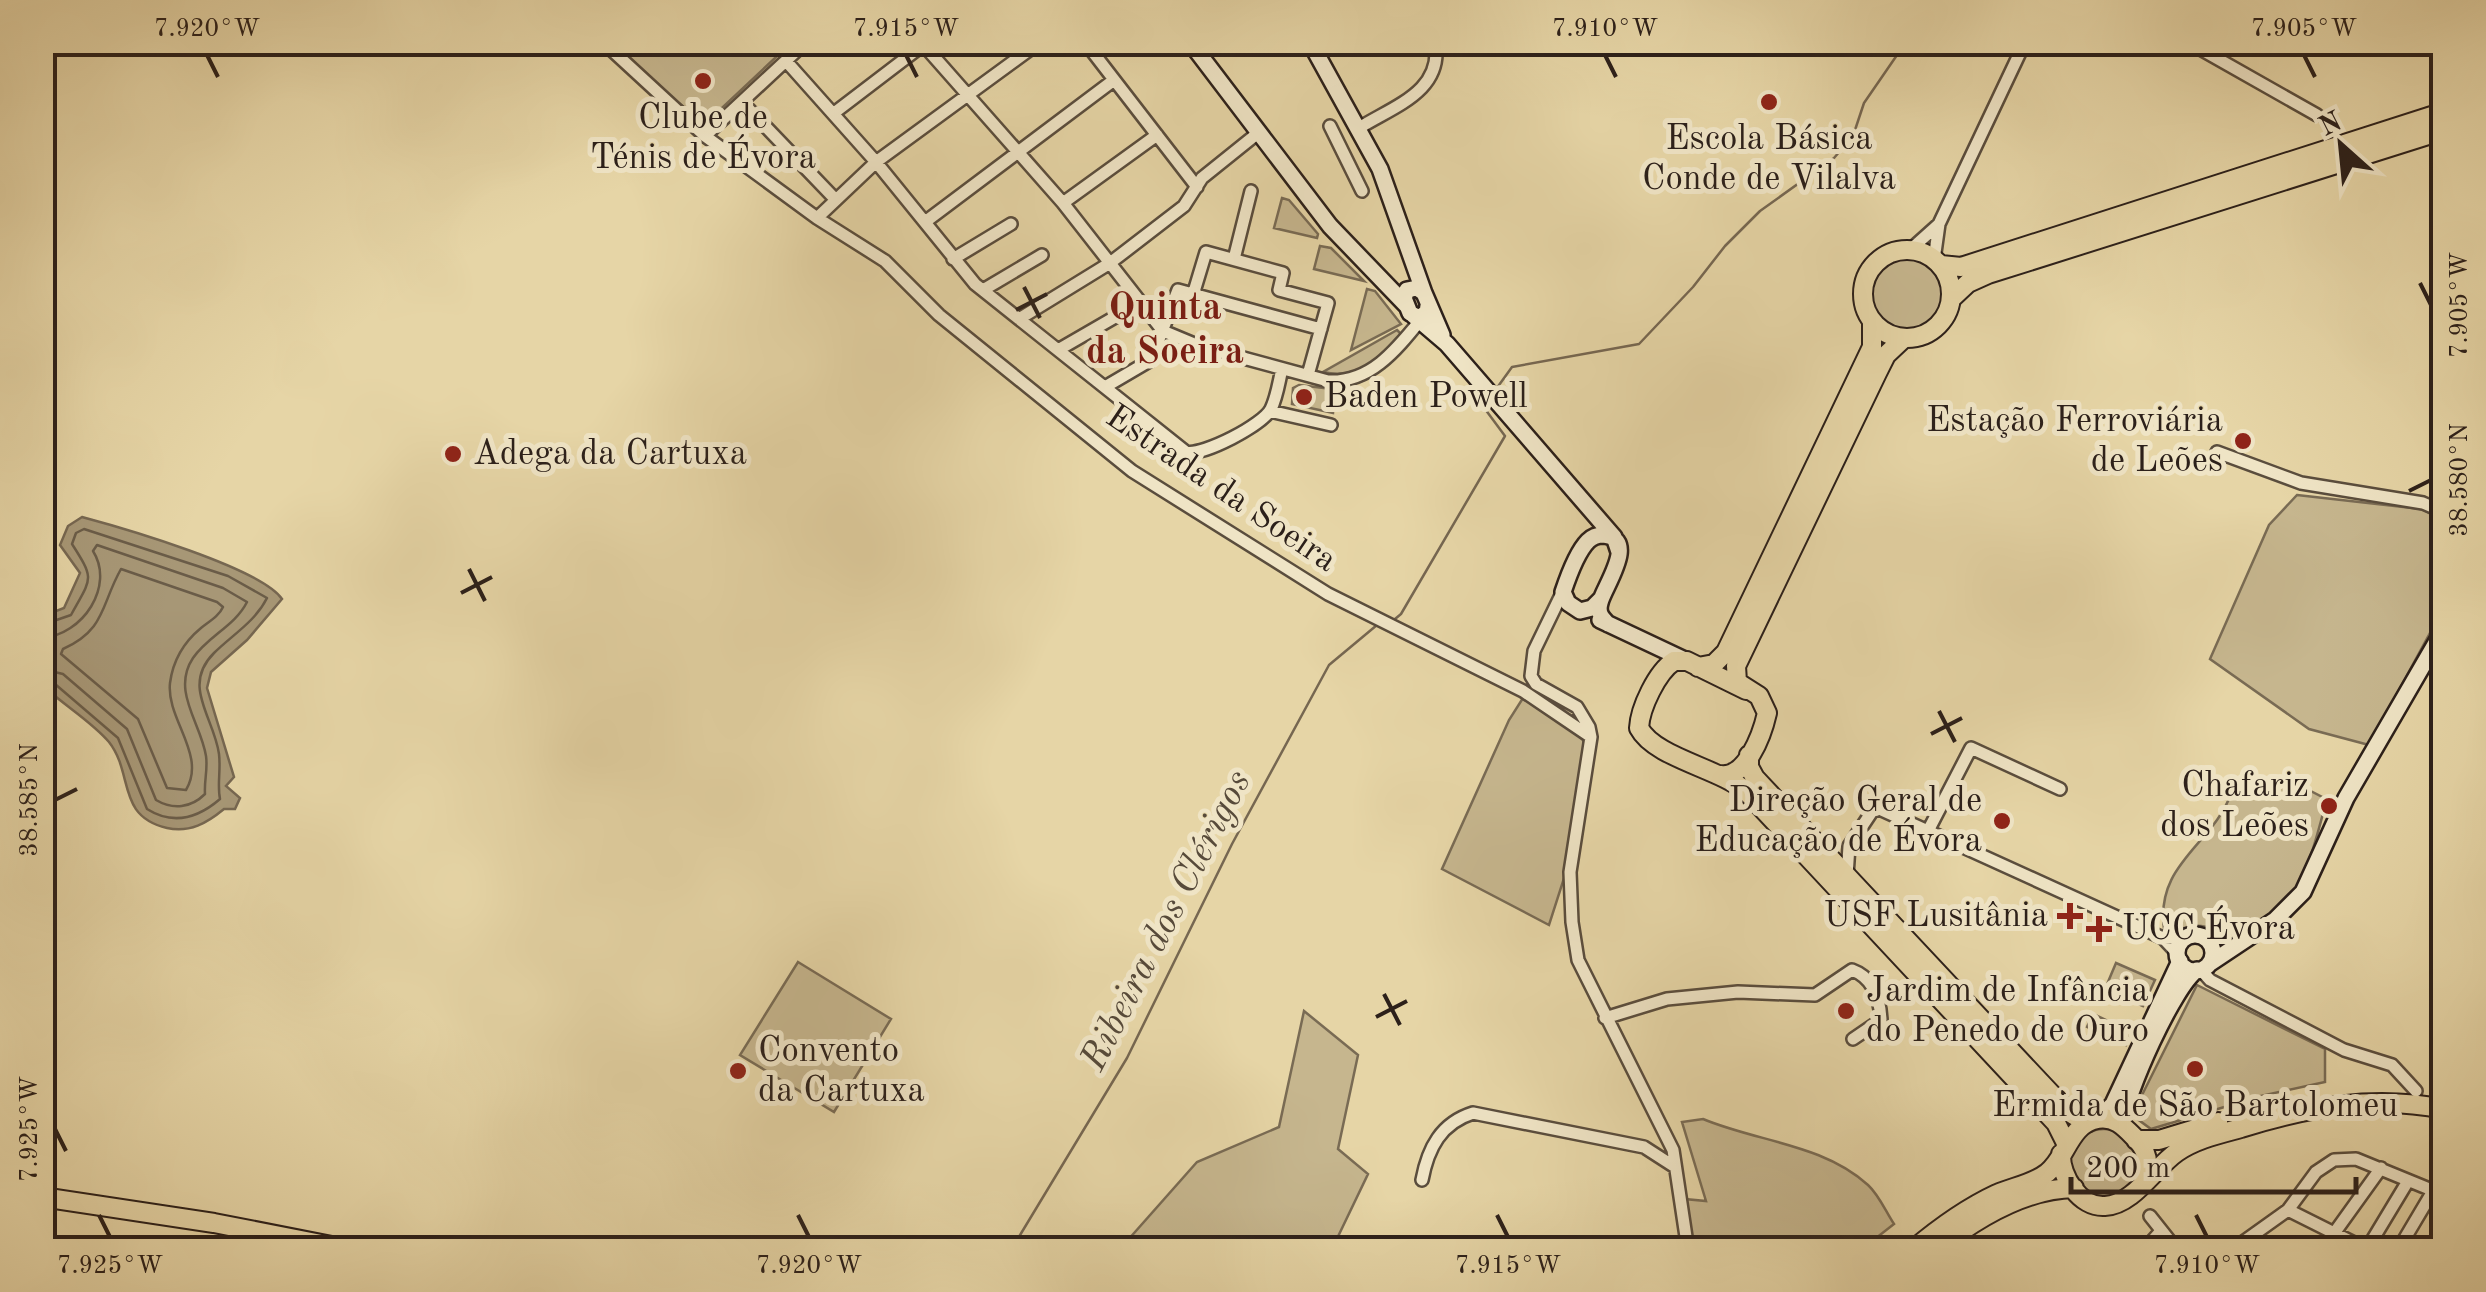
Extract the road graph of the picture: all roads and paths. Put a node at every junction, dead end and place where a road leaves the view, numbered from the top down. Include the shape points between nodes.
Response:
1 (602, 42) edge
2 (806, 42) edge
3 (1040, 42) edge
4 (1085, 42) edge
5 (1190, 42) edge
6 (1310, 42) edge
7 (1435, 42) edge
8 (2025, 42) edge
9 (2188, 42) edge
10 (924, 43) edge
11 (786, 61) junction
12 (1114, 80) junction
13 (966, 95) junction
14 (742, 102) junction
15 (834, 112) junction
16 (2444, 112) edge
17 (2317, 115) dead end
18 (1330, 126) dead end
19 (1359, 128) junction
20 (2444, 130) edge
21 (1258, 133) junction
22 (1156, 135) junction
23 (705, 136) junction
24 (1367, 145) junction
25 (1019, 152) junction
26 (1346, 156) junction
27 (876, 162) junction
28 (1197, 187) junction
29 (1251, 191) dead end
30 (1362, 191) dead end
31 (836, 200) junction
32 (1063, 203) junction
33 (817, 218) junction
34 (925, 222) junction
35 (1011, 224) dead end
36 (1938, 224) junction
37 (1910, 250) junction
38 (1042, 254) dead end
39 (953, 259) junction
40 (1234, 259) junction
41 (1938, 262) junction
42 (1110, 263) junction
43 (983, 290) junction
44 (1193, 295) junction
45 (1952, 298) junction
46 (1141, 302) junction
47 (1416, 304) junction
48 (1018, 319) junction
49 (1872, 324) junction
50 (1321, 329) junction
51 (1163, 331) junction
52 (1903, 339) junction
53 (1058, 350) junction
54 (1282, 369) junction
55 (1308, 375) junction
56 (1104, 387) junction
57 (1270, 411) junction
58 (1331, 424) dead end
59 (2218, 452) dead end
60 (1590, 511) junction
61 (2444, 512) edge
62 (1584, 546) junction
63 (1619, 552) junction
64 (1566, 585) junction
65 (1601, 599) junction
66 (1577, 610) junction
67 (1550, 618) junction
68 (1608, 624) junction
69 (2444, 630) edge
70 (1650, 644) junction
71 (1692, 664) junction
72 (1660, 675) junction
73 (1751, 692) junction
74 (1591, 737) junction
75 (1750, 752) junction
76 (1720, 775) junction
77 (2060, 789) dead end
78 (1928, 831) junction
79 (1849, 846) junction
80 (1824, 852) junction
81 (1848, 876) junction
82 (2187, 937) junction
83 (2163, 938) junction
84 (2207, 939) junction
85 (2244, 942) junction
86 (2179, 958) junction
87 (2202, 968) junction
88 (1606, 1018) junction
89 (1853, 1039) dead end
90 (2416, 1091) junction
91 (2444, 1097) edge
92 (2444, 1109) edge
93 (2093, 1121) junction
94 (1658, 1122) junction
95 (2122, 1124) junction
96 (2136, 1140) junction
97 (1644, 1147) junction
98 (2063, 1149) junction
99 (1675, 1167) junction
100 (2381, 1168) junction
101 (1422, 1180) dead end
102 (2408, 1180) junction
103 (2140, 1184) junction
104 (2074, 1188) junction
105 (2438, 1193) edge
106 (42, 1197) edge
107 (2288, 1210) junction
108 (2161, 1231) junction
109 (2335, 1232) junction
110 (293, 1238) junction
111 (2253, 1244) edge
112 (2363, 1248) edge
113 (324, 1250) edge
114 (352, 1250) edge
115 (1688, 1250) edge
116 (1914, 1250) edge
117 (1936, 1250) edge
118 (2144, 1250) edge
119 (2177, 1250) edge
120 (2232, 1250) edge
121 (2398, 1250) edge

1 - 23 street, Estrada da Soeira
2 - 11 street
3 - 13 street
4 - 12 street
5 - 21 street
6 - 19 street
7 - 19 street via 1434,76
8 - 36 street
9 - 17 street
10 - 13 street
10 - 15 street
11 - 14 street
11 - 15 street
12 - 22 street
12 - 25 street
13 - 25 street
13 - 27 street
14 - 23 street
14 - 31 street
15 - 27 street
16 - 41 main road via 1961,268
18 - 26 street
19 - 24 street
20 - 45 main road via 1988,274
21 - 28 street
21 - 47 street via 1330,226
22 - 28 street
22 - 32 street
23 - 33 street, Estrada da Soeira
24 - 26 street
24 - 47 street via 1391,195
25 - 32 street
25 - 34 street
26 - 30 street
27 - 31 street
27 - 34 street
28 - 42 street via 1184,206
29 - 40 street
31 - 33 street
32 - 42 street
33 - 74 street, Estrada da Soeira via 886,260 939,315 1132,471 1328,594 1523,691
34 - 39 street
35 - 39 street
36 - 37 street
36 - 41 street
37 - 41 main road
37 - 49 main road via 1877,260 1866,274 1864,309
38 - 43 street
39 - 43 street
40 - 44 street via 1206,252
40 - 50 street via 1283,273 1279,290 1328,303
41 - 45 main road
42 - 46 street
42 - 48 street
43 - 48 street
44 - 50 street
44 - 51 street via 1178,290
45 - 52 main road via 1936,328
46 - 51 street
46 - 53 street
47 - 55 street via 1365,376 1347,382
47 - 60 street
48 - 53 street
49 - 52 main road
49 - 71 main road via 1872,347 1726,652 1714,664
50 - 55 street
51 - 54 street
51 - 56 street via 1151,360
52 - 73 main road via 1886,355 1736,666 1736,679
53 - 56 street
54 - 55 street
54 - 57 street
56 - 57 street via 1194,454
57 - 58 street
59 - 61 street via 2301,483
60 - 62 street via 1594,526
60 - 63 street
62 - 63 street via 1604,536
62 - 64 street
63 - 65 street
64 - 66 street via 1565,598
64 - 67 street
65 - 66 street
65 - 68 street via 1599,611
66 - 67 street via 1560,608
66 - 68 street
67 - 74 street via 1530,676 1577,707
68 - 70 street
69 - 85 street via 2346,798 2303,892
70 - 71 street
70 - 72 street via 1661,655
71 - 72 main road via 1672,662
71 - 73 main road
72 - 76 main road via 1640,718 1641,732
73 - 75 main road via 1767,713
74 - 88 street via 1570,872 1572,922 1578,960
75 - 76 main road via 1736,774
75 - 80 main road via 1752,773
76 - 98 main road via 1761,806 2056,1123
77 - 78 street via 1971,748
78 - 79 street via 1875,807
78 - 83 street
79 - 80 street
79 - 81 street
80 - 81 main road
81 - 93 main road via 2068,1112
82 - 83 street
82 - 84 street
82 - 86 street
83 - 86 street
84 - 85 street
84 - 87 street via 2213,951
85 - 87 street
86 - 87 street via 2184,966
86 - 93 street via 2113,1104
87 - 90 street via 2212,981 2344,1050 2392,1065
87 - 95 street via 2175,994
88 - 89 street via 1667,999 1816,994 1852,970 1862,973 1880,999 1881,1020
88 - 94 street
90 - 91 main road
90 - 96 main road via 2290,1100 2159,1140
92 - 103 main road via 2348,1103 2292,1112 2198,1141
93 - 95 main road
93 - 98 main road
94 - 97 street
94 - 99 street
95 - 96 main road
96 - 103 main road via 2148,1159
97 - 99 street
97 - 101 street via 1473,1113 1440,1132
98 - 104 main road via 2064,1178
98 - 116 main road via 2044,1176 1978,1204
99 - 115 street
100 - 102 street
100 - 107 street via 2334,1160 2316,1172
100 - 109 street
102 - 105 street
102 - 112 street
103 - 104 main road via 2110,1206 2086,1201
103 - 108 street via 2140,1203
104 - 117 main road via 2000,1208
105 - 121 street
106 - 110 main road
107 - 109 street
107 - 111 street
108 - 118 street
108 - 119 street
109 - 112 street
110 - 113 main road
110 - 114 main road
111 - 120 street

